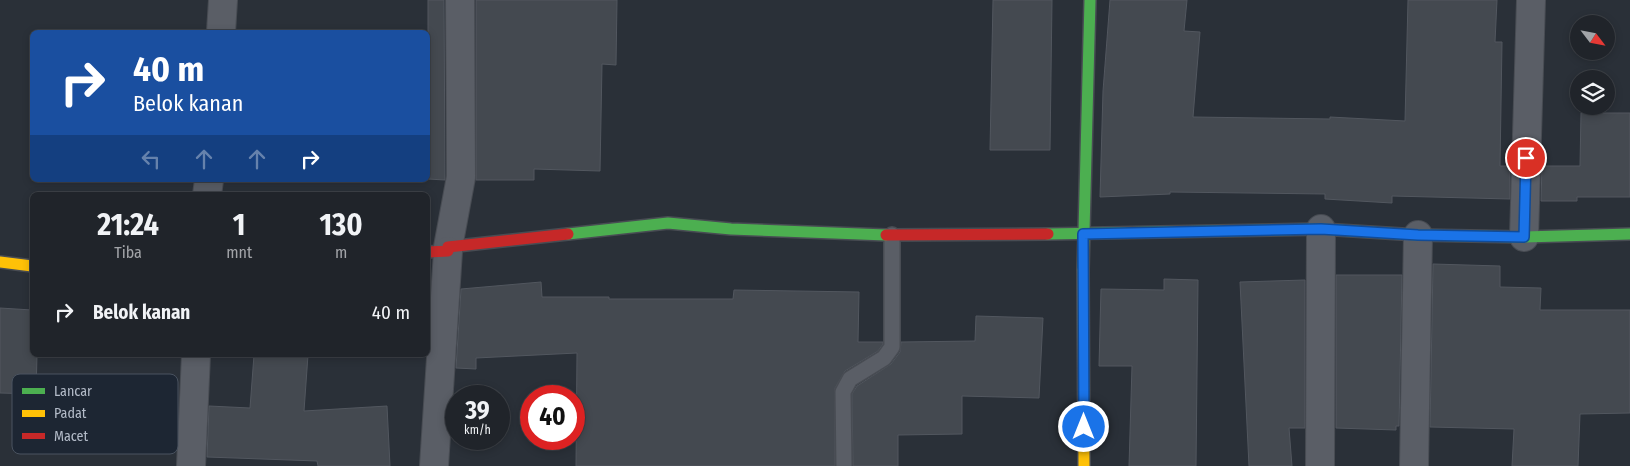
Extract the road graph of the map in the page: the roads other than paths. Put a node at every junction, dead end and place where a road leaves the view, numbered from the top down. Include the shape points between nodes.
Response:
1 (223, 0) edge
2 (460, 0) edge
3 (1090, 0) edge
4 (1531, 0) edge
5 (221, 30) edge
6 (1321, 229) junction
7 (1083, 234) junction
8 (1630, 234) edge
9 (892, 235) junction
10 (1418, 235) junction
11 (1524, 237) junction
12 (441, 250) edge
13 (0, 262) edge
14 (30, 266) edge
15 (196, 357) edge
16 (191, 466) edge
17 (434, 466) edge
18 (844, 466) edge
19 (1084, 466) edge
20 (1320, 466) edge
21 (1414, 466) edge

1 - 5 street
2 - 12 street via 461,177
3 - 7 street
4 - 11 street
6 - 7 street
6 - 10 street
6 - 20 street
7 - 9 street
7 - 19 street
8 - 11 street
9 - 12 street via 731,230 668,222
9 - 18 lane via 892,347 884,358 850,379 843,392
10 - 11 street
10 - 21 street
12 - 17 street
13 - 14 street
15 - 16 street

